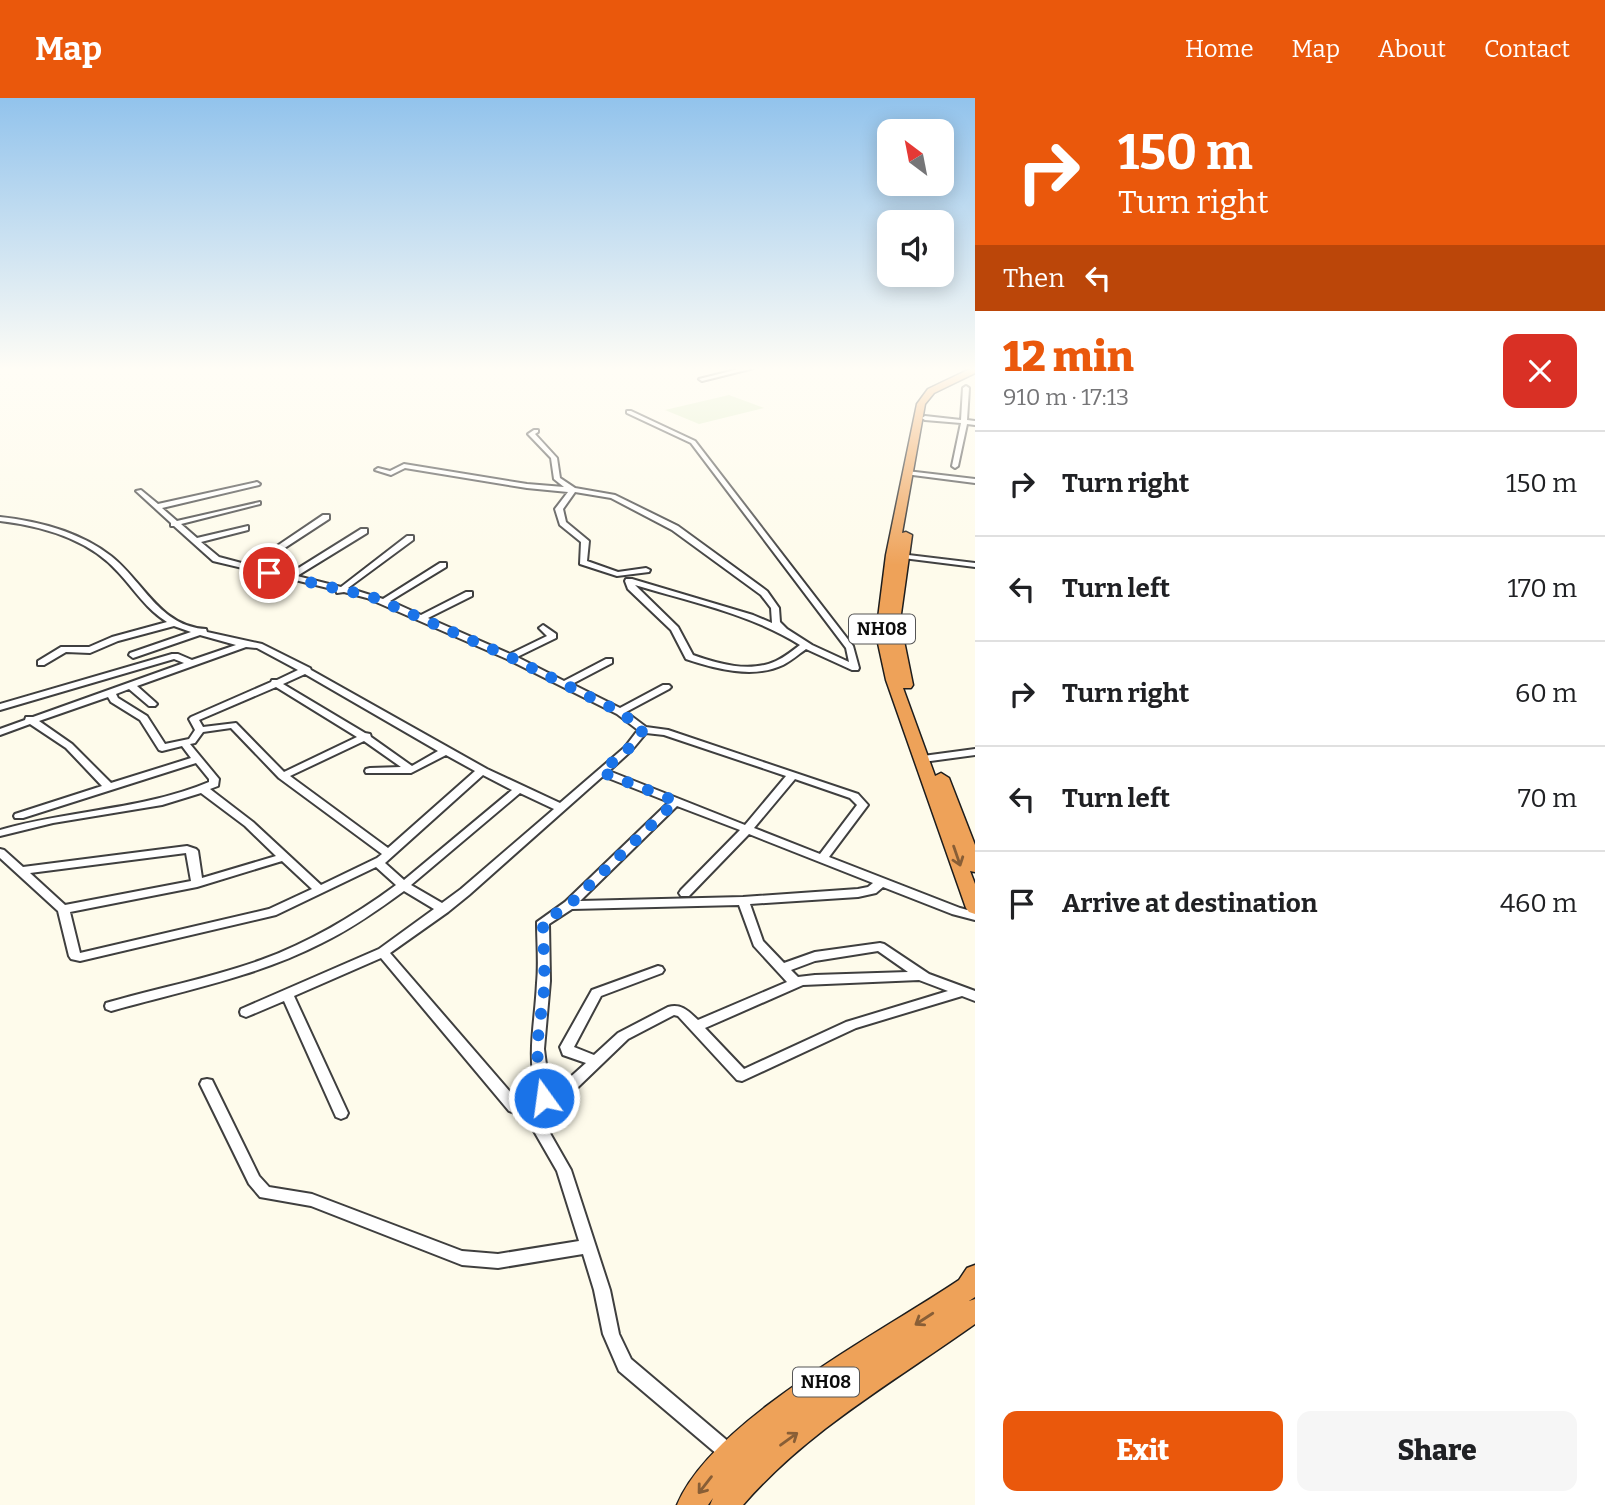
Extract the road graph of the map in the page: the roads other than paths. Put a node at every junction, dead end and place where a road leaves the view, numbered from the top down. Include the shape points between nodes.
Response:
1 (532, 434) edge
2 (675, 434) edge
3 (915, 434) edge
4 (921, 434) edge
5 (962, 434) edge
6 (955, 466) dead end
7 (378, 470) dead end
8 (911, 473) junction
9 (975, 481) edge
10 (257, 484) dead end
11 (573, 490) junction
12 (139, 491) dead end
13 (258, 503) dead end
14 (156, 508) junction
15 (326, 517) dead end
16 (0, 519) edge
17 (174, 524) junction
18 (245, 528) dead end
19 (364, 531) dead end
20 (410, 538) dead end
21 (194, 541) junction
22 (903, 556) junction
23 (443, 565) dead end
24 (975, 565) edge
25 (249, 568) junction
26 (646, 570) dead end
27 (617, 574) junction
28 (288, 578) junction
29 (631, 583) junction
30 (340, 591) junction
31 (469, 594) dead end
32 (383, 602) junction
33 (421, 618) junction
34 (175, 623) junction
35 (543, 628) dead end
36 (203, 631) junction
37 (784, 631) junction
38 (243, 645) junction
39 (806, 645) junction
40 (133, 655) dead end
41 (510, 657) junction
42 (609, 661) dead end
43 (41, 663) dead end
44 (191, 663) junction
45 (307, 670) junction
46 (275, 682) junction
47 (565, 684) junction
48 (131, 685) junction
49 (666, 687) dead end
50 (110, 692) junction
51 (152, 704) dead end
52 (0, 707) edge
53 (620, 712) junction
54 (29, 719) junction
55 (200, 730) junction
56 (643, 730) junction
57 (0, 732) edge
58 (367, 736) junction
59 (185, 744) junction
60 (443, 752) junction
61 (975, 752) edge
62 (928, 759) junction
63 (195, 760) junction
64 (411, 770) junction
65 (370, 771) dead end
66 (481, 771) junction
67 (601, 772) junction
68 (793, 775) junction
69 (284, 776) junction
70 (109, 787) junction
71 (203, 789) junction
72 (518, 790) junction
73 (676, 801) junction
74 (561, 808) junction
75 (19, 816) dead end
76 (748, 828) junction
77 (0, 833) edge
78 (0, 852) edge
79 (388, 853) junction
80 (284, 857) junction
81 (823, 857) junction
82 (377, 862) junction
83 (975, 867) edge
84 (21, 871) junction
85 (883, 881) junction
86 (197, 883) junction
87 (404, 886) junction
88 (320, 890) junction
89 (685, 892) dead end
90 (743, 901) junction
91 (569, 905) junction
92 (975, 908) edge
93 (63, 909) junction
94 (444, 909) junction
95 (975, 916) edge
96 (383, 952) junction
97 (658, 970) dead end
98 (783, 970) junction
99 (925, 977) junction
100 (796, 983) junction
101 (969, 993) edge
102 (288, 996) junction
103 (111, 1006) dead end
104 (246, 1012) dead end
105 (695, 1027) junction
106 (596, 1061) junction
107 (207, 1084) dead end
108 (544, 1098) junction
109 (527, 1106) junction
110 (341, 1113) dead end
111 (588, 1245) junction
112 (973, 1292) edge
113 (730, 1454) junction
114 (691, 1505) edge
115 (724, 1505) edge

1 - 11 street via 554,458 557,479
2 - 39 street via 693,442 850,648 855,668
3 - 8 highway, NH08
4 - 8 highway, NH08
5 - 6 street
7 - 11 street via 391,472 404,466
8 - 9 street
8 - 22 highway, NH08
8 - 62 highway, NH08 via 882,625 893,680
10 - 14 street
11 - 27 street via 559,509 564,523 585,541 583,562
11 - 37 street via 614,496 675,528 764,593
12 - 14 street
13 - 17 street
14 - 17 street
15 - 25 street
16 - 34 street via 75,537 110,559 145,600
17 - 21 street
18 - 21 street
19 - 28 street
20 - 30 street
21 - 25 street via 216,559
22 - 24 street
22 - 62 highway, NH08 via 894,621 896,641
23 - 32 street
25 - 28 street
26 - 27 street
27 - 29 street
28 - 30 street
29 - 37 street
29 - 39 street via 675,629 689,657 710,665 754,668 777,664
30 - 32 street
31 - 33 street
32 - 33 street
33 - 41 street
34 - 36 street
34 - 43 street via 88,651 64,649
35 - 41 street via 553,636
36 - 38 street
36 - 40 street
37 - 39 street
38 - 44 street
38 - 45 street via 259,646
41 - 47 street
42 - 47 street
44 - 48 street
44 - 52 street via 174,656
45 - 46 street
45 - 60 street
46 - 55 street via 194,719
46 - 58 street
47 - 53 street
48 - 50 street
48 - 51 street
49 - 53 street
50 - 54 street
50 - 59 street via 114,700 144,718 162,748
53 - 56 street
54 - 57 street
54 - 70 street via 69,746
55 - 59 street
55 - 69 street via 233,725
56 - 67 street
56 - 68 street via 665,732
58 - 64 street
58 - 69 street
59 - 63 street
60 - 64 street
60 - 66 street
61 - 62 street
62 - 83 highway, NH08
62 -> 92 highway, NH08
63 - 70 street
63 - 71 street via 215,782
64 - 65 street
66 - 72 street
66 - 79 street
67 - 73 street
67 - 74 street
68 - 76 street
68 - 81 street via 863,803
69 - 79 street
70 - 75 street
71 - 77 street via 146,808 52,819
71 - 80 street
72 - 74 street
72 - 87 street
73 - 76 street
73 - 91 street
74 - 94 street
76 - 81 street
76 - 89 street
78 - 84 street
79 - 82 street
80 - 86 street
80 - 88 street
81 - 85 street
82 - 87 street
82 - 88 street
84 - 86 street via 187,849 192,851
84 - 93 street
85 - 90 street via 872,890
85 - 95 street
86 - 93 street
87 - 94 street
87 - 103 street via 332,933 287,955
88 - 93 street via 272,912 80,957 75,956
90 - 91 street
90 - 98 street via 758,943
91 - 108 street via 543,922 543,998 536,1063
94 - 96 street
96 - 102 street
96 - 109 street via 514,1107
97 - 106 street via 596,993 567,1047
98 - 99 street via 821,956 880,947
98 - 100 street
99 - 100 street via 825,978
99 - 101 street
100 - 105 street
101 - 105 street via 851,1025 742,1076
102 - 104 street
102 - 110 street
105 - 106 street via 673,1010 622,1036
106 - 108 street via 571,1085
107 - 111 street via 254,1180 265,1193 312,1200 462,1258 498,1261
108 - 109 street
109 - 111 street via 564,1171
111 - 113 street via 611,1334 625,1365
112 -> 113 highway, NH08 via 815,1389
115 -> 112 highway, NH08 via 782,1444
113 -> 114 highway, NH08

